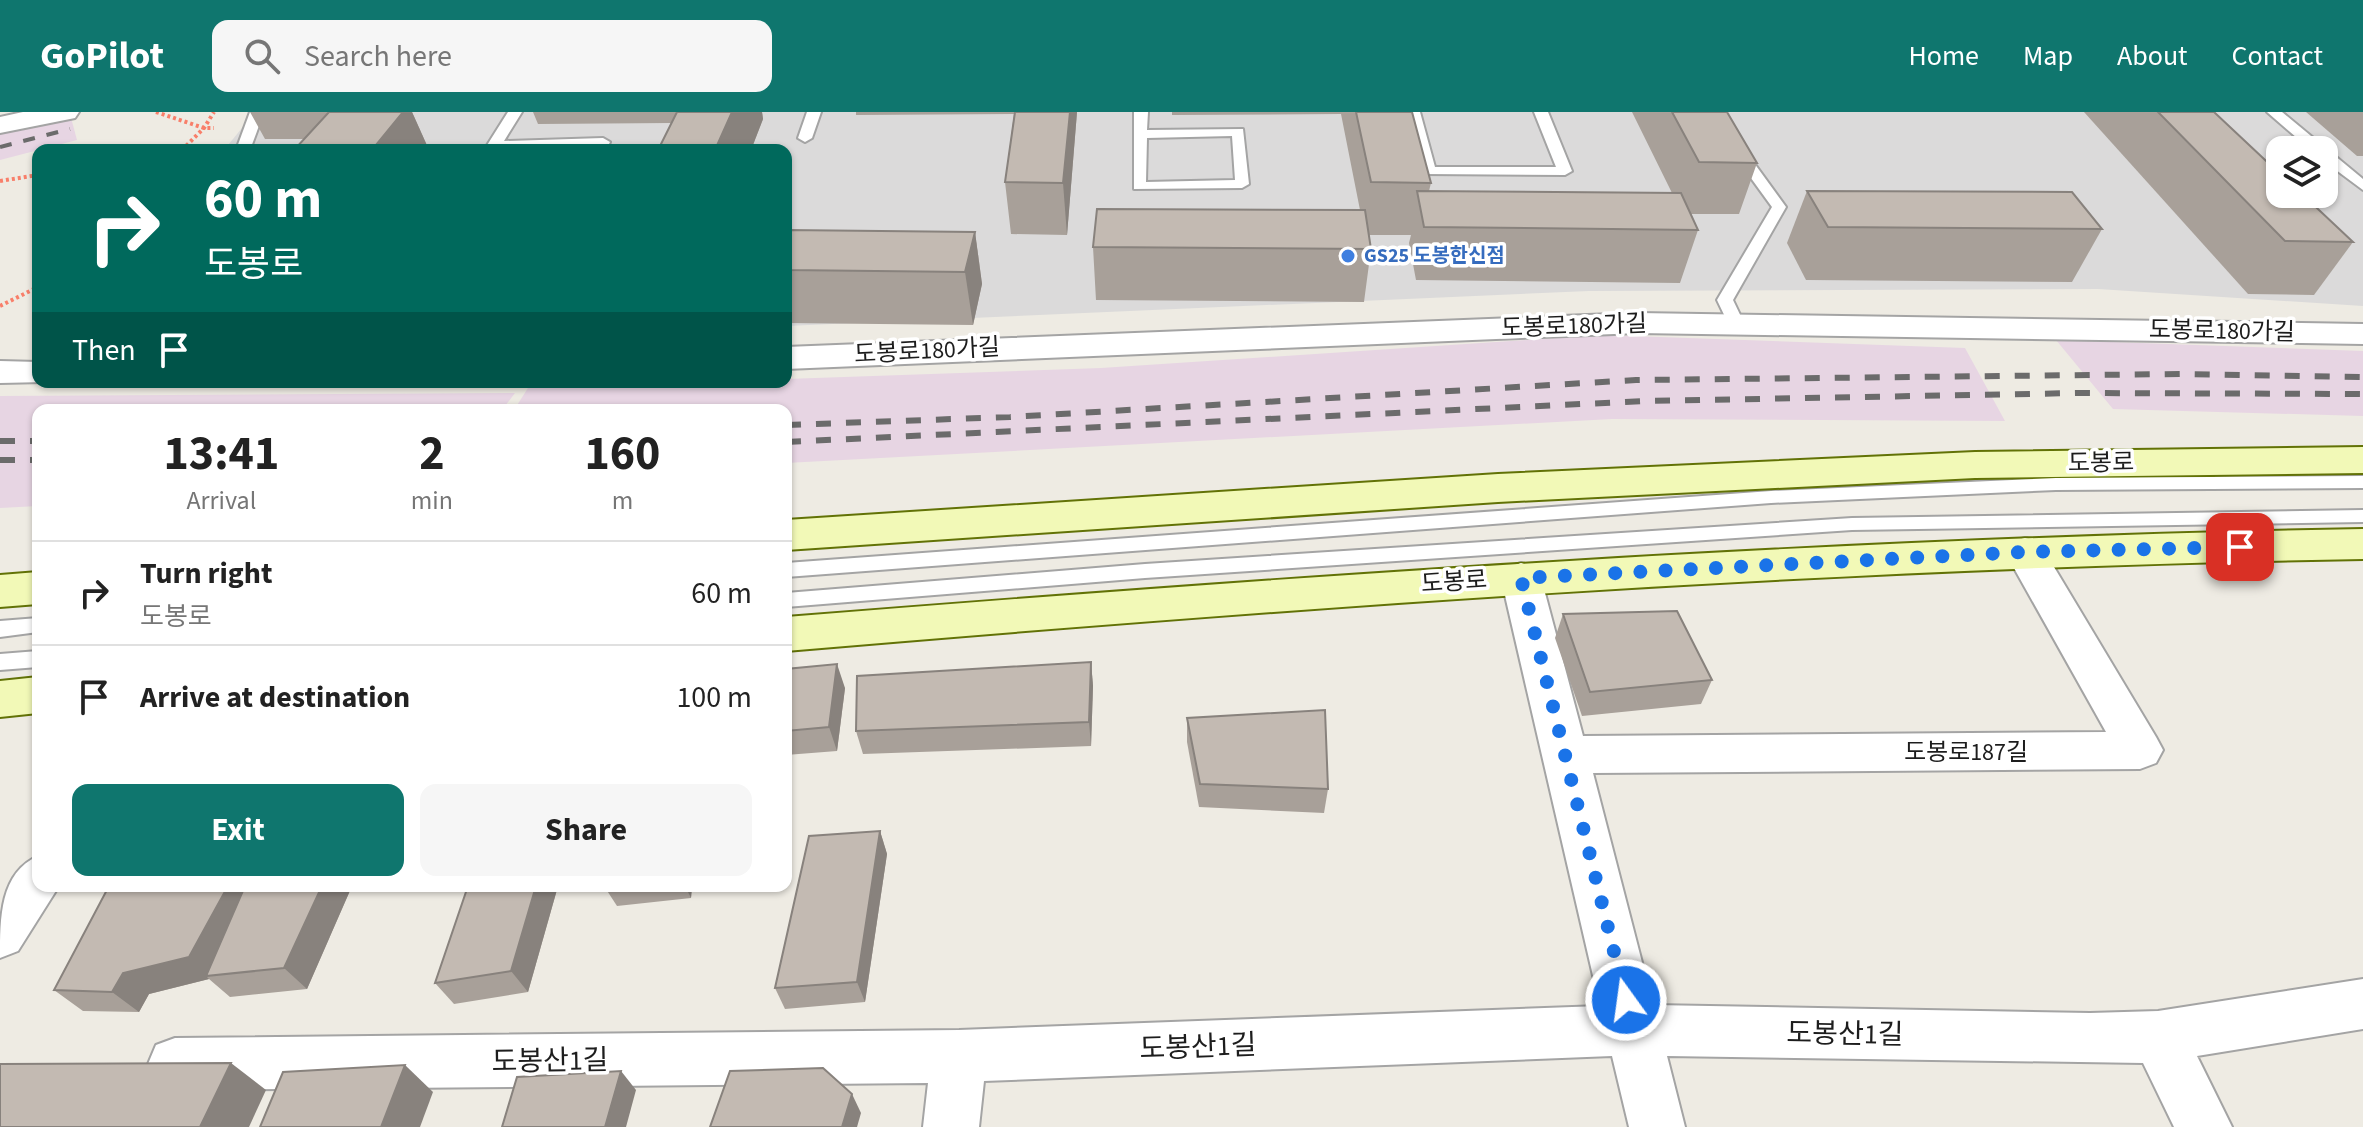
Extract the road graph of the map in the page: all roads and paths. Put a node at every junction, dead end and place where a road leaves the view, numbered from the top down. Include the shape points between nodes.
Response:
1 (65, 112) edge
2 (156, 112) edge
3 (214, 112) edge
4 (257, 112) edge
5 (515, 112) edge
6 (814, 112) edge
7 (1141, 112) edge
8 (1413, 112) edge
9 (1541, 112) edge
10 (1710, 112) edge
11 (2274, 112) edge
12 (0, 125) edge
13 (204, 128) junction
14 (1141, 134) junction
15 (2303, 136) edge
16 (805, 138) dead end
17 (188, 144) edge
18 (245, 144) edge
19 (494, 144) edge
20 (559, 144) edge
21 (602, 144) edge
22 (2338, 165) edge
23 (32, 176) edge
24 (0, 181) edge
25 (2363, 186) edge
26 (32, 290) edge
27 (0, 306) edge
28 (1736, 323) junction
29 (2363, 334) edge
30 (792, 358) edge
31 (0, 372) edge
32 (32, 373) edge
33 (2363, 460) edge
34 (2363, 482) edge
35 (2363, 516) edge
36 (792, 535) edge
37 (2363, 544) edge
38 (2025, 552) junction
39 (792, 570) edge
40 (1521, 578) junction
41 (32, 588) edge
42 (0, 591) edge
43 (792, 600) edge
44 (32, 626) edge
45 (0, 629) edge
46 (792, 633) edge
47 (32, 659) edge
48 (0, 662) edge
49 (32, 696) edge
50 (0, 699) edge
51 (1564, 755) junction
52 (32, 887) edge
53 (0, 935) edge
54 (2363, 1004) edge
55 (1634, 1030) junction
56 (2158, 1037) junction
57 (959, 1056) junction
58 (124, 1065) edge
59 (951, 1127) edge
60 (1657, 1127) edge
61 (2204, 1127) edge

1 - 12 street
2 - 13 path
3 - 13 path
4 - 18 lane
5 - 19 lane
6 - 16 lane
7 - 14 lane
8 - 9 lane via 1429,171 1565,171
10 - 28 lane via 1779,207 1725,300
11 - 15 lane
13 - 17 path
14 - 14 lane via 1139,186 1242,184 1238,132
20 - 21 lane
22 - 25 lane
23 - 24 path
26 - 27 path
28 - 29 street, 도봉로180가길
28 - 30 street, 도봉로180가길
31 - 32 street
33 - 36 main road, 도봉로 via 1975,465 1498,488
34 - 39 lane via 2056,484 1771,497
35 - 43 lane via 1852,524
37 - 38 main road, 도봉로
38 - 40 main road, 도봉로
38 - 51 street, 도봉로187길 via 2140,750
40 - 46 main road, 도봉로
40 - 51 street
41 - 42 main road
44 - 45 lane
47 - 48 lane
49 - 50 main road
51 - 55 street
52 - 53 street
54 - 56 street, 도봉산1길
55 - 56 street, 도봉산1길
55 - 57 street, 도봉산1길
55 - 60 street
56 - 61 street
57 - 58 street, 도봉산1길
57 - 59 street

